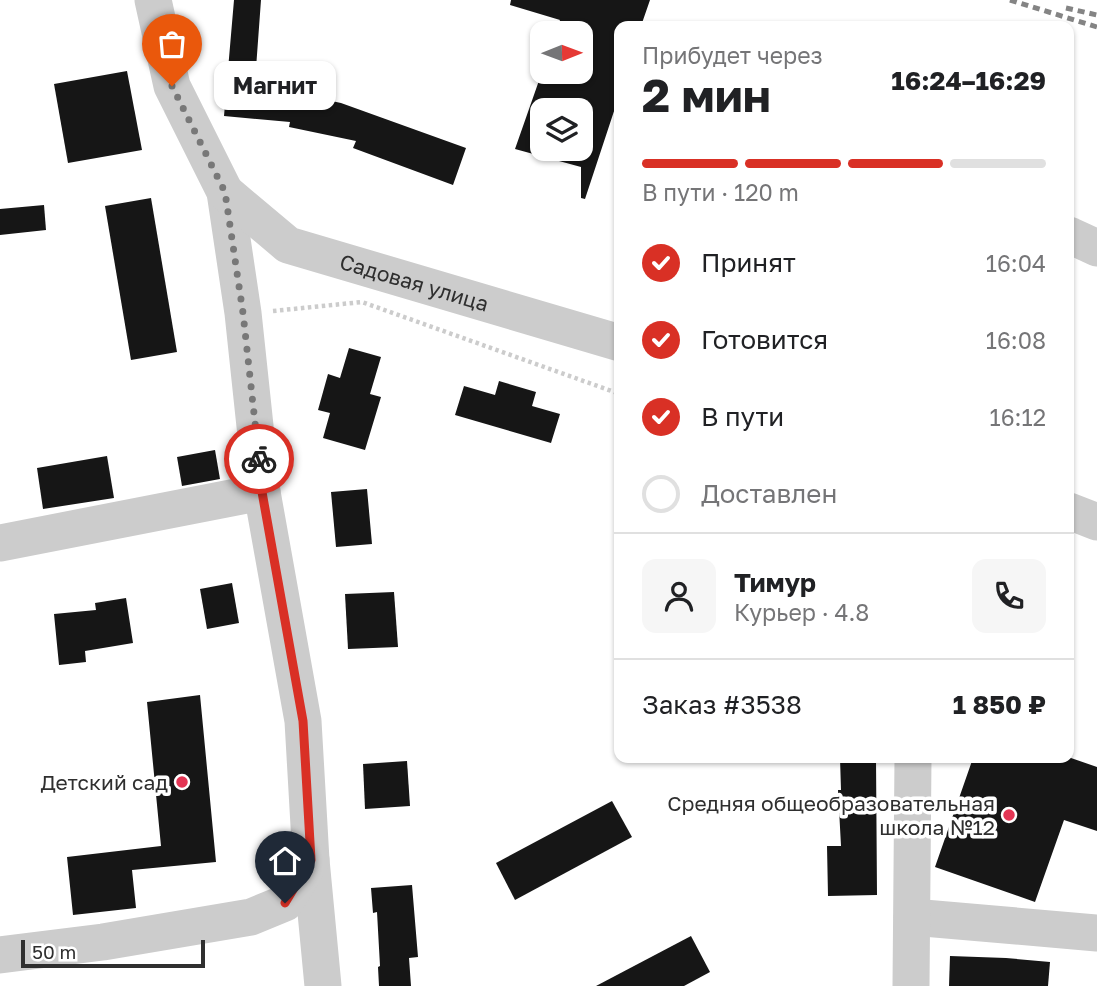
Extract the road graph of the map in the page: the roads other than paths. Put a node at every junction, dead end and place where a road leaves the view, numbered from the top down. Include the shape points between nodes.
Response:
1 (153, 0) edge
2 (225, 192) junction
3 (1074, 237) edge
4 (1097, 248) edge
5 (614, 341) edge
6 (262, 492) junction
7 (1074, 513) edge
8 (1097, 522) edge
9 (0, 543) edge
10 (913, 763) edge
11 (311, 860) junction
12 (912, 917) junction
13 (1097, 933) edge
14 (0, 955) edge
15 (323, 986) edge
16 (911, 986) edge

1 - 2 street via 172,86
2 - 5 street, Садовая улица via 288,245
2 - 6 street
3 - 4 street
6 - 9 street
6 - 11 street via 303,721
7 - 8 street
10 - 12 street
11 - 14 street via 285,903 251,917
11 - 15 street
12 - 13 street
12 - 16 street

